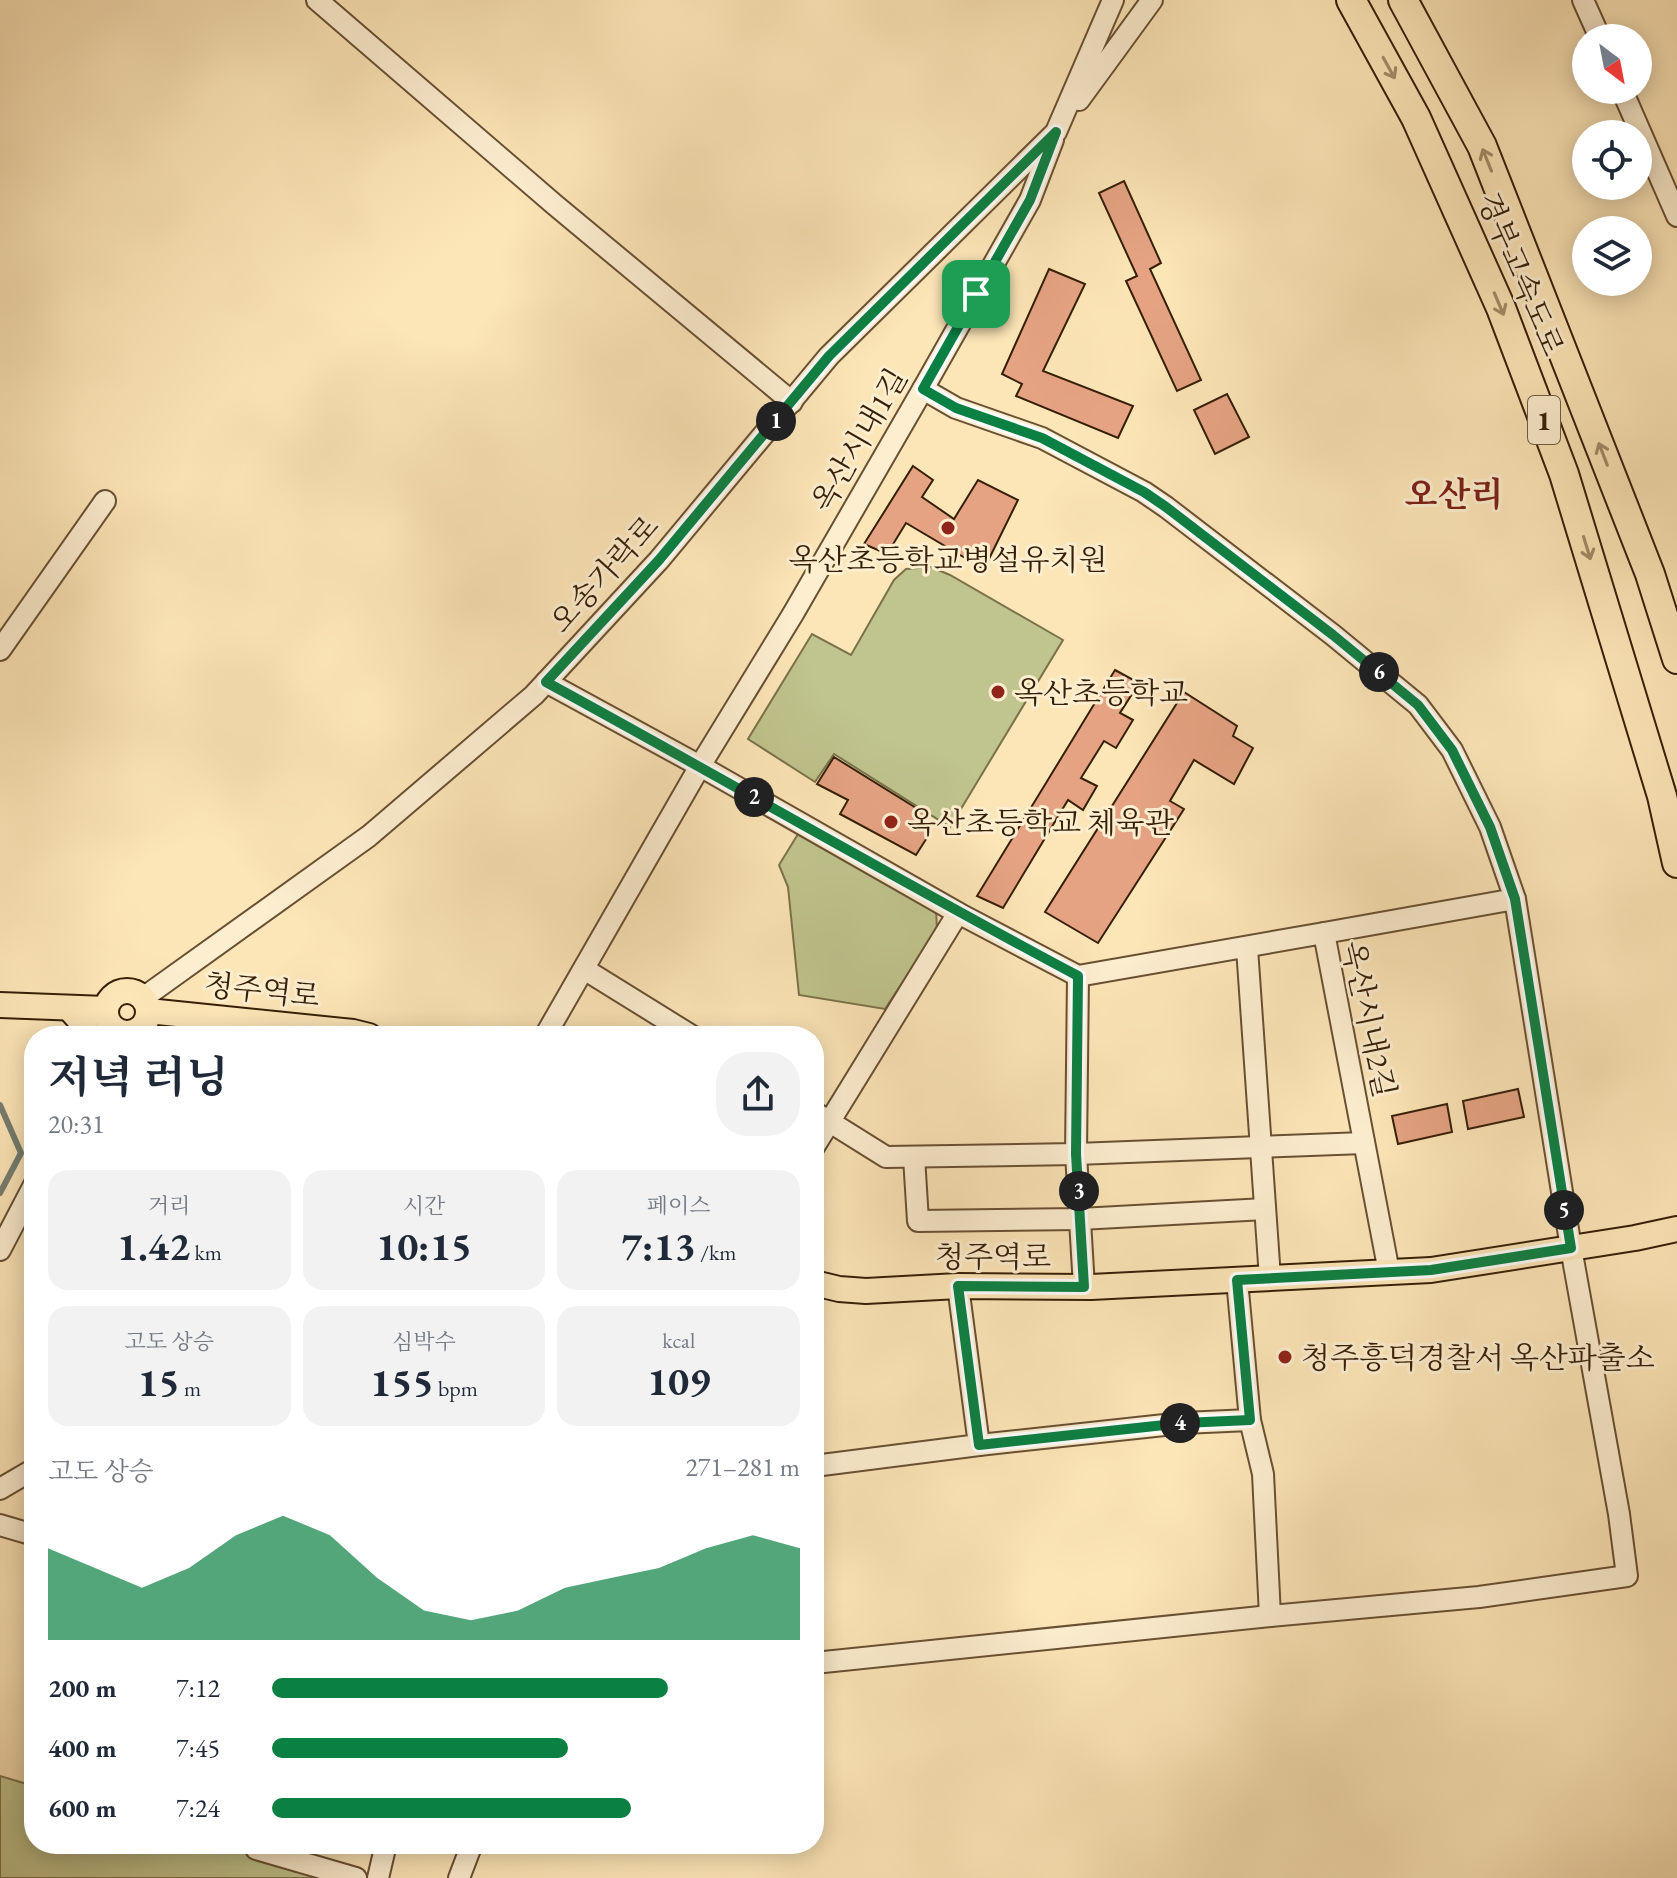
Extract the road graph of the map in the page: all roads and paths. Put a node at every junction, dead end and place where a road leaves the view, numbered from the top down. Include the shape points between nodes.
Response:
1 (317, 0) edge
2 (1113, 0) edge
3 (1152, 0) edge
4 (1351, 0) edge
5 (1403, 0) edge
6 (1583, 0) edge
7 (1594, 24) edge
8 (1628, 104) edge
9 (1056, 132) junction
10 (1677, 216) edge
11 (923, 389) junction
12 (792, 402) junction
13 (105, 501) dead end
14 (0, 650) edge
15 (1677, 659) edge
16 (546, 682) junction
17 (700, 766) junction
18 (1677, 863) edge
19 (1515, 899) junction
20 (958, 913) junction
21 (1324, 933) junction
22 (1247, 948) junction
23 (584, 969) junction
24 (1078, 976) junction
25 (146, 1004) junction
26 (0, 1005) edge
27 (69, 1008) junction
28 (106, 1009) junction
29 (85, 1026) edge
30 (111, 1026) edge
31 (140, 1026) edge
32 (309, 1026) edge
33 (551, 1026) edge
34 (676, 1026) edge
35 (824, 1114) edge
36 (824, 1118) edge
37 (1364, 1143) junction
38 (1261, 1147) junction
39 (1076, 1154) junction
40 (914, 1157) junction
41 (24, 1204) edge
42 (1265, 1209) junction
43 (1080, 1219) junction
44 (1677, 1229) edge
45 (1571, 1248) junction
46 (0, 1250) edge
47 (1389, 1272) junction
48 (1270, 1278) junction
49 (1237, 1280) junction
50 (824, 1285) edge
51 (958, 1286) junction
52 (1084, 1287) junction
53 (1250, 1420) junction
54 (979, 1445) junction
55 (824, 1465) edge
56 (24, 1475) edge
57 (0, 1489) edge
58 (0, 1525) edge
59 (24, 1532) edge
60 (1270, 1616) junction
61 (824, 1662) edge
62 (273, 1854) edge
63 (384, 1854) edge
64 (468, 1854) edge
65 (356, 1878) edge
66 (378, 1878) edge
67 (459, 1878) edge

1 - 12 street
2 - 9 street
3 - 9 street, 옥산시내1길
4 -> 18 highway, 경부고속도로 / 1 via 1416,118 1501,308 1564,474 1662,796
15 -> 5 highway, 경부고속도로 / 1 via 1650,574 1482,146
6 - 7 street
8 - 10 street
9 - 11 street, 옥산시내1길 via 1030,200
9 - 12 street, 오송가락로 via 829,356
11 - 17 street, 옥산시내1길
11 - 19 street via 956,408 1042,438 1144,492 1418,705 1459,763 1490,827
12 - 16 street, 오송가락로 via 659,560
13 - 14 street
16 - 17 street
16 - 25 street, 오송가락로 via 369,836
17 - 20 street
17 - 23 street, 옥산시내1길
19 - 21 street
19 - 45 street
20 - 24 street
20 - 35 street
21 - 22 street, 옥산시내2길
21 - 37 street, 옥산시내2길
22 - 24 street, 옥산시내2길
22 - 38 street
23 - 33 street, 옥산시내1길
23 - 34 street
24 - 39 street
25 - 28 main road via 125,991 112,997
25 - 31 main road via 147,1017
25 - 32 main road, 청주역로
26 - 27 main road
27 - 28 main road
27 - 29 main road
28 - 30 main road
36 - 40 street, 옥산시내2길 via 886,1157
37 - 38 street, 옥산시내2길
37 - 47 street, 옥산시내2길
38 - 39 street, 옥산시내2길
38 - 42 street
39 - 40 street, 옥산시내2길
39 - 43 street
40 - 43 street, 청주역로 via 918,1221
41 - 46 street
42 - 43 street, 청주역로
42 - 48 street
43 - 52 street
44 - 45 main road, 청주역로
45 - 47 main road, 청주역로
45 - 60 street via 1627,1576 1479,1597
47 - 48 main road, 청주역로
48 - 49 main road, 청주역로
49 - 52 main road, 청주역로
49 - 53 street
50 - 51 main road, 청주역로 via 866,1291
51 - 52 main road, 청주역로
51 - 54 street
53 - 54 street
53 - 60 street via 1263,1474
54 - 55 street
56 - 57 street
58 - 59 street
60 - 61 street
62 - 65 street
63 - 66 street
64 - 67 street

